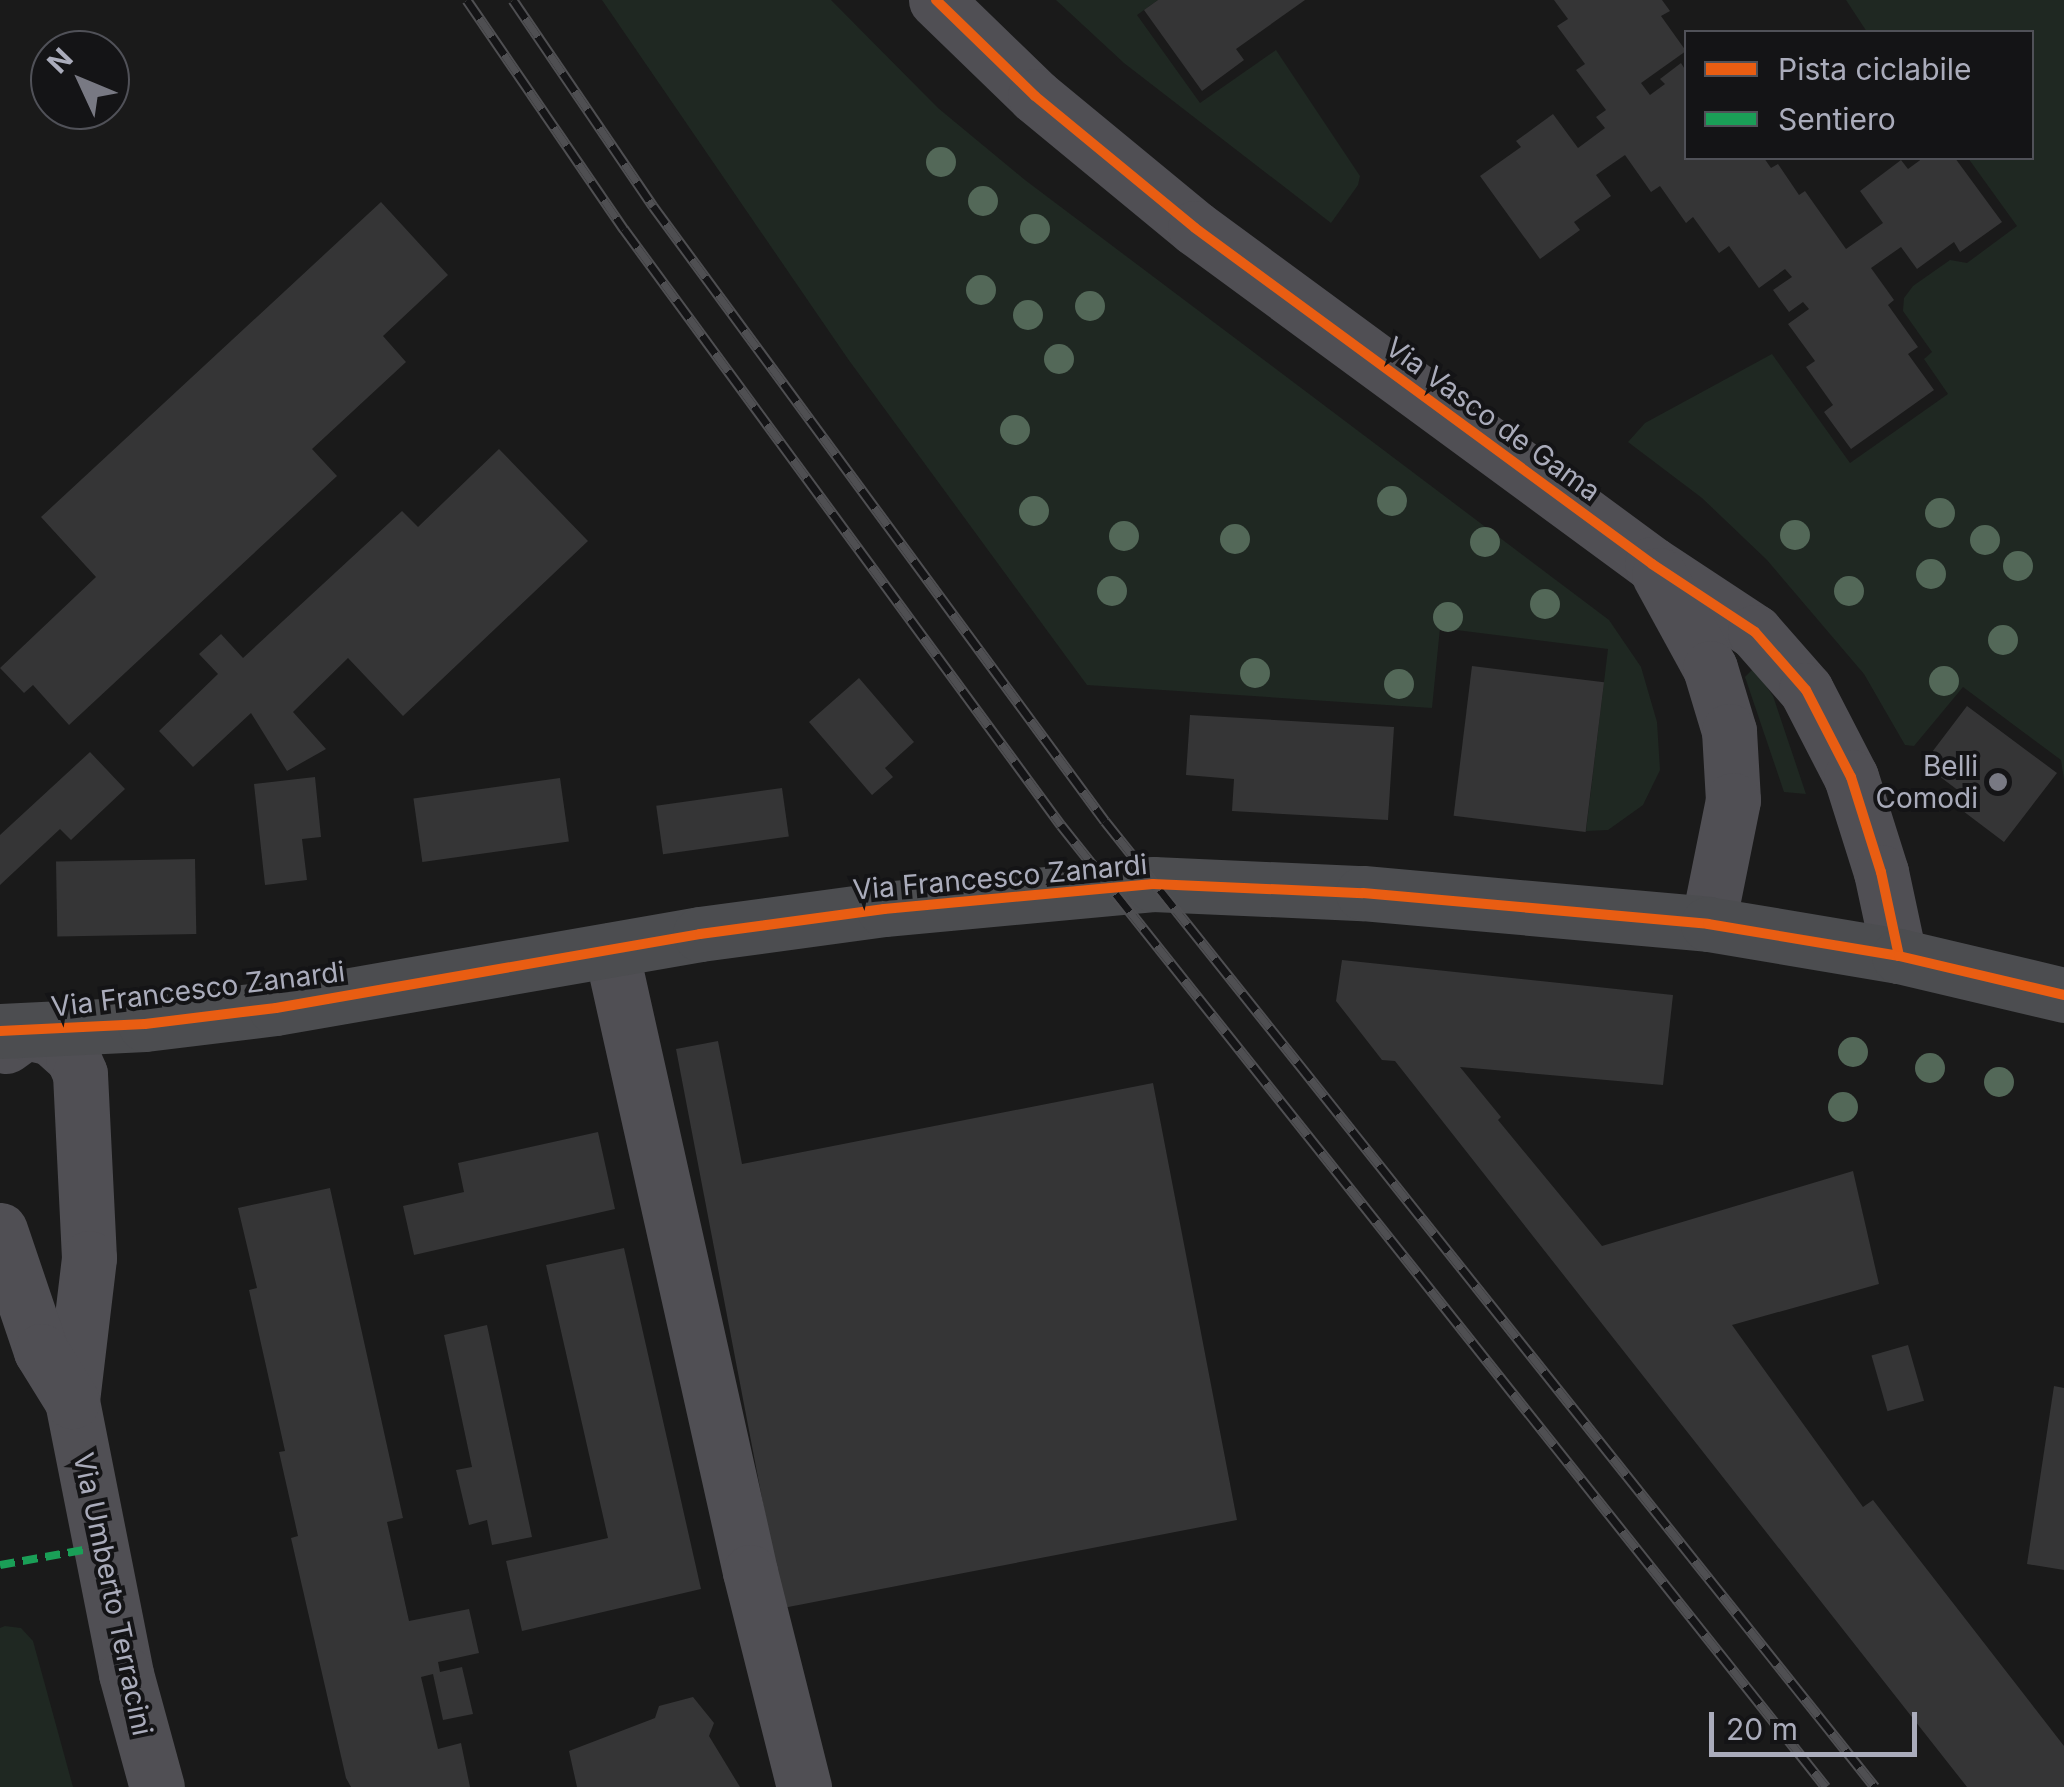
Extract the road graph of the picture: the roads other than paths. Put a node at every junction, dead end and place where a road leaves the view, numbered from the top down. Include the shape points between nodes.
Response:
1 (936, 0) edge
2 (1652, 564) junction
3 (1708, 924) junction
4 (611, 950) junction
5 (1899, 956) junction
6 (2064, 995) edge
7 (8, 1038) edge
8 (0, 1230) edge
9 (72, 1401) junction
10 (156, 1787) edge
11 (804, 1787) edge

1 - 2 street, Via Vasco de Gama via 1144,188
2 - 3 street, Via Vasco de Gama via 1702,651 1729,731 1733,800
2 - 5 street, Via Vasco de Gama via 1754,632 1806,690 1864,812
3 - 4 main road, Via Francesco Zanardi via 1401,896 1153,884 884,909
3 - 5 main road, Via Francesco Zanardi
4 - 7 main road, Via Francesco Zanardi via 276,1008
4 - 11 street
5 - 6 main road, Via Francesco Zanardi
7 - 9 street, Via Umberto Terracini via 51,1038 80,1074 89,1258
8 - 9 street, Via Umberto Terracini via 41,1351
9 - 10 street, Via Umberto Terracini via 126,1674

